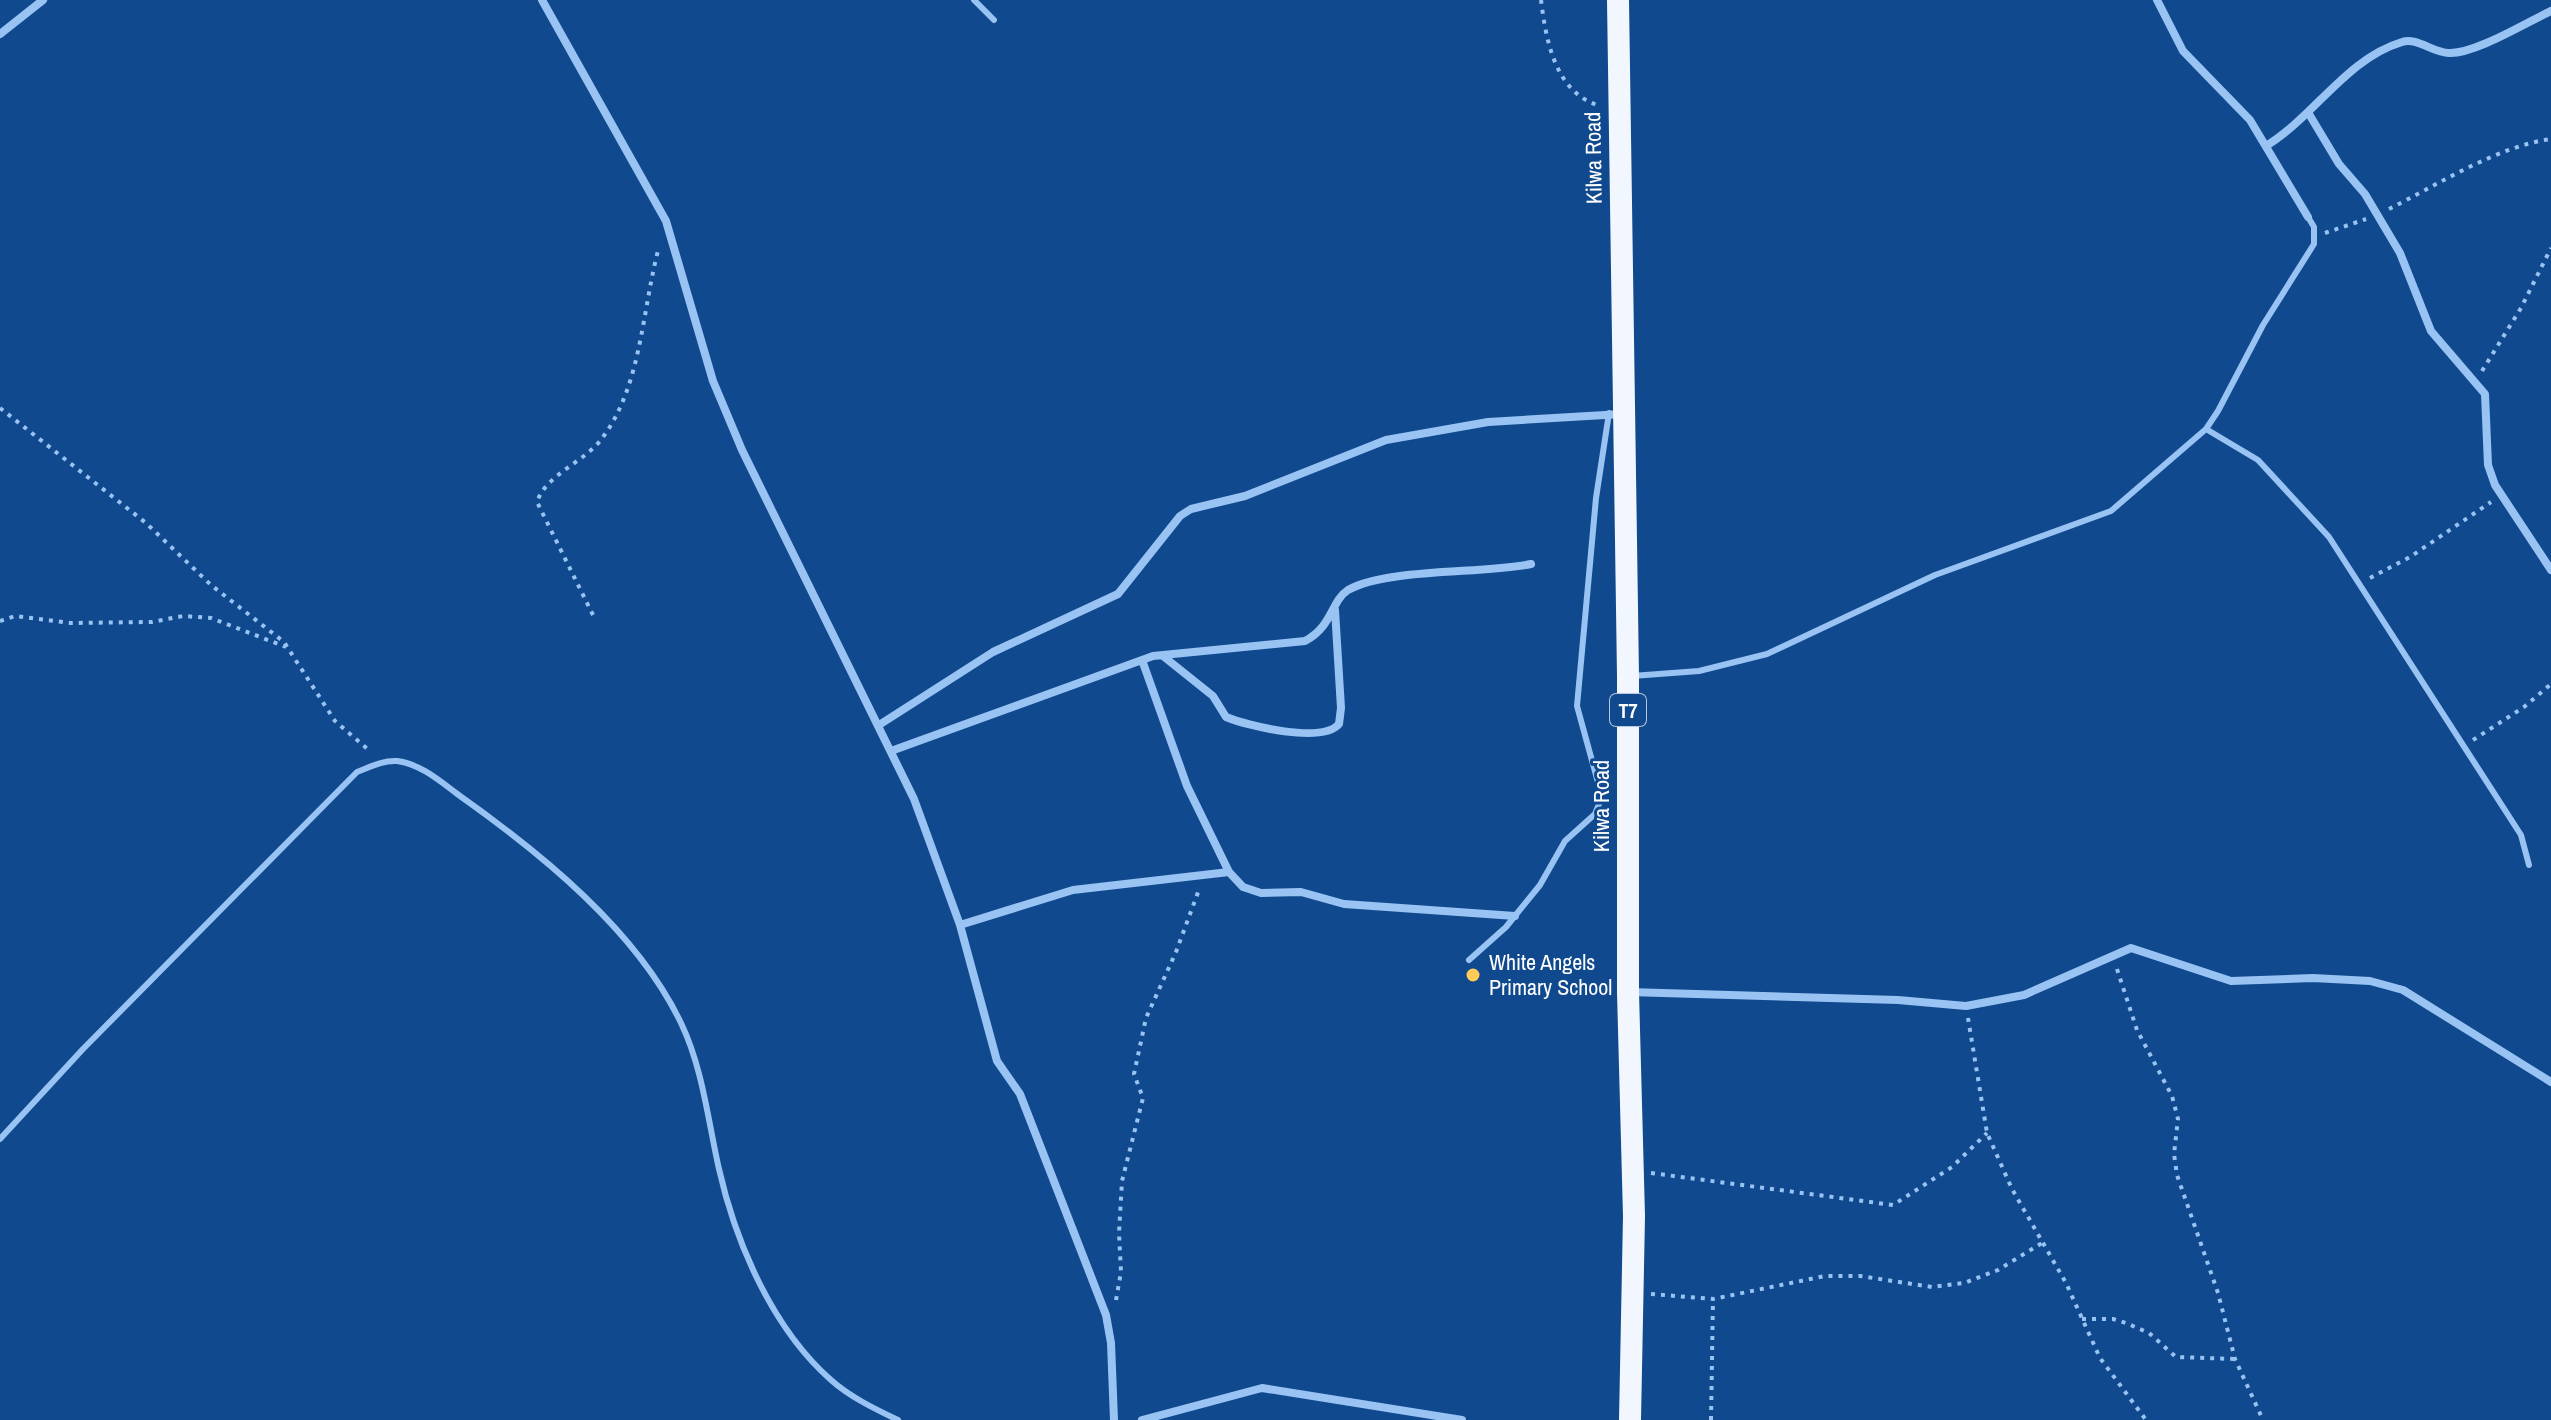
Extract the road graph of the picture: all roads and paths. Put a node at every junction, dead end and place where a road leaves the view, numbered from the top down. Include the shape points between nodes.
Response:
1 (43, 0) edge
2 (542, 0) edge
3 (974, 0) edge
4 (1541, 0) edge
5 (1618, 0) edge
6 (1632, 0) edge
7 (2157, 0) edge
8 (2551, 11) edge
9 (994, 20) dead end
10 (0, 34) edge
11 (1619, 110) junction
12 (2309, 114) junction
13 (2551, 139) edge
14 (2266, 146) junction
15 (2378, 215) junction
16 (2308, 217) joint
17 (666, 221) junction
18 (2315, 236) junction
19 (2551, 248) edge
20 (2476, 380) junction
21 (0, 408) edge
22 (1617, 414) junction
23 (2206, 429) junction
24 (2501, 494) junction
25 (1531, 564) dead end
26 (2551, 570) edge
27 (2361, 582) junction
28 (1335, 610) junction
29 (593, 615) dead end
30 (0, 621) edge
31 (287, 647) junction
32 (1163, 655) junction
33 (1142, 660) junction
34 (1628, 676) junction
35 (2551, 684) edge
36 (879, 725) junction
37 (2464, 746) junction
38 (891, 751) junction
39 (381, 762) junction
40 (2529, 865) dead end
41 (1229, 872) junction
42 (1204, 877) junction
43 (1515, 916) junction
44 (960, 925) junction
45 (2112, 955) junction
46 (1469, 960) dead end
47 (1628, 992) junction
48 (1966, 1006) junction
49 (2551, 1082) edge
50 (1987, 1133) junction
51 (0, 1139) edge
52 (1633, 1170) junction
53 (2042, 1243) junction
54 (1633, 1292) junction
55 (1713, 1299) junction
56 (1116, 1303) dead end
57 (2082, 1319) junction
58 (2235, 1359) junction
59 (898, 1420) edge
60 (1114, 1420) edge
61 (1142, 1420) edge
62 (1462, 1420) edge
63 (1630, 1420) edge
64 (1711, 1420) edge
65 (2146, 1420) edge
66 (2263, 1420) edge

1 - 10 street
2 - 17 street
3 - 9 lane
4 - 11 path via 1562,79 1590,103
5 - 6 street
5 - 11 highway, Kilwa Road / T7
7 - 14 street via 2183,51 2250,120
8 - 12 street via 2459,53 2401,42 2350,70
11 - 22 highway, Kilwa Road / T7
12 - 14 street
12 - 15 street
13 - 15 path via 2478,165
14 - 16 street
15 - 18 path
15 - 20 street via 2400,253 2431,331
16 - 18 lane
17 - 29 path via 621,407 593,449 537,502
17 - 36 street via 713,381 742,450
18 - 23 lane
19 - 20 path
20 - 24 street via 2488,408 2488,465
21 - 31 path via 146,523
22 - 34 highway, Kilwa Road / T7
22 - 36 street via 1488,422 1386,440 1245,496 1191,509 1118,594 993,652
22 - 43 lane via 1596,498 1577,706 1602,797 1595,814 1565,841
23 - 27 lane via 2258,460 2329,537
23 - 34 lane via 2099,518 1935,575 1767,654 1699,671
24 - 26 street
24 - 27 path via 2410,557
25 - 28 street via 1371,584 1347,591
27 - 37 lane
28 - 32 street via 1324,628 1305,641
28 - 32 street via 1341,708 1339,724 1330,731 1265,730 1226,717 1213,696
30 - 31 path via 15,616 71,623 211,618
31 - 39 path via 335,721
32 - 33 street
33 - 38 street
33 - 41 street via 1168,741
34 - 47 highway, Kilwa Road / T7
35 - 37 path
36 - 38 street
37 - 40 lane via 2521,835
38 - 44 street
39 - 51 lane via 357,772
39 - 59 lane via 396,761 426,772 479,809 556,870 641,963 683,1025 736,1229 782,1323 831,1380
41 - 42 street
41 - 43 street via 1243,887 1261,893 1301,892 1344,904
42 - 44 street via 1073,890
42 - 56 path via 1146,1018 1134,1074 1143,1098 1122,1181
43 - 46 lane
44 - 60 street via 997,1061 1020,1094 1106,1315
45 - 48 street via 2024,995
45 - 49 street via 2137,949 2231,981 2313,978 2390,985
45 - 58 path via 2137,1030 2172,1096 2178,1119 2177,1175
47 - 48 street
47 - 52 highway, Kilwa Road / T7
48 - 50 path
50 - 52 path via 1952,1167 1906,1199 1881,1206
50 - 53 path
52 - 54 highway, Kilwa Road / T7
53 - 55 path via 1964,1283 1932,1287 1825,1276
53 - 57 path
54 - 55 path
54 - 63 highway, Kilwa Road / T7
55 - 64 path
57 - 58 path via 2126,1323 2149,1333 2176,1357
57 - 65 path via 2100,1358
58 - 66 path
61 - 62 street via 1262,1388

